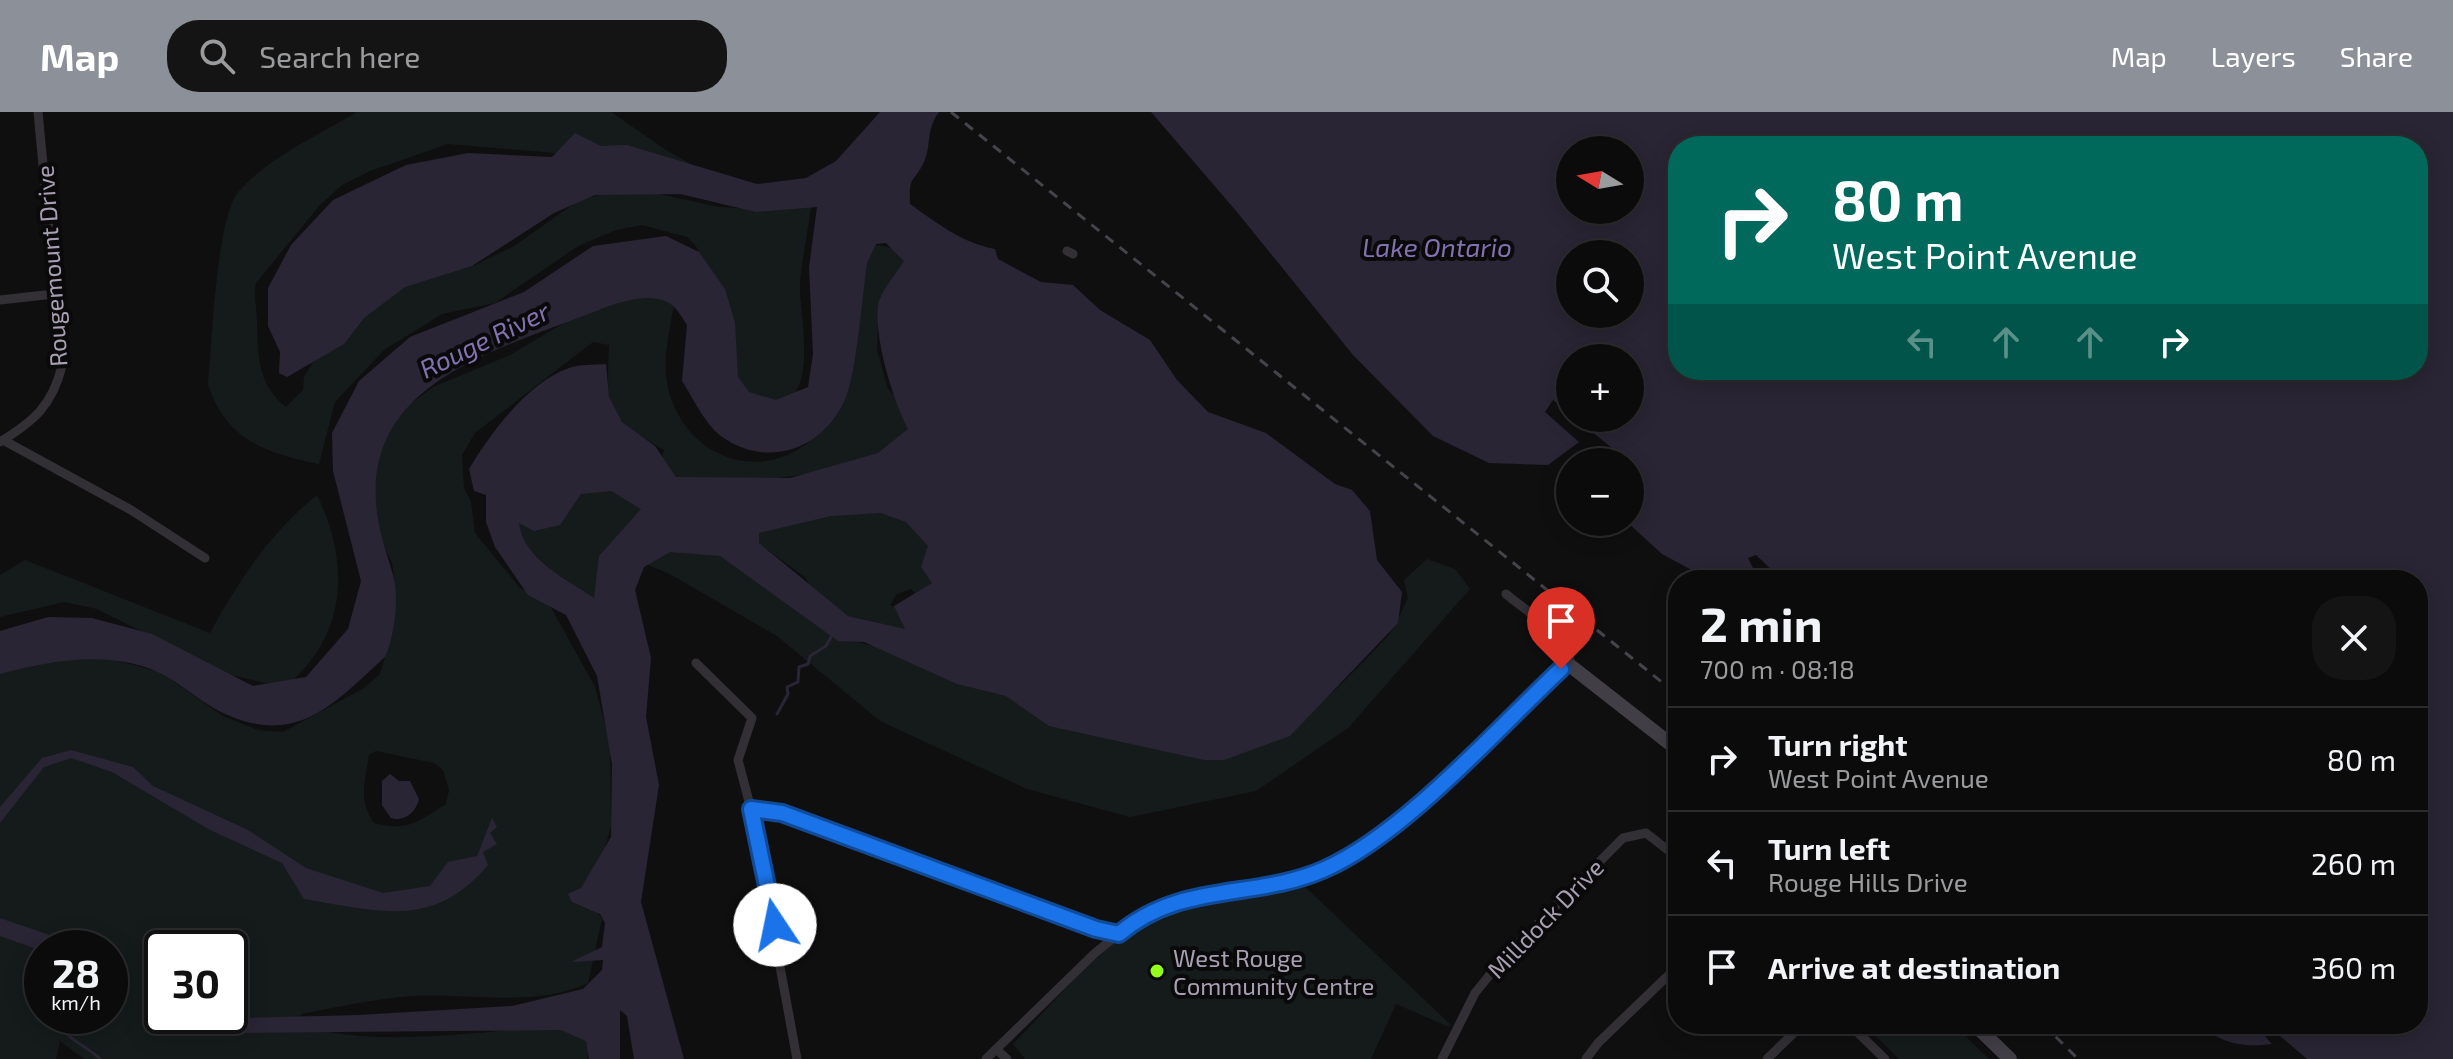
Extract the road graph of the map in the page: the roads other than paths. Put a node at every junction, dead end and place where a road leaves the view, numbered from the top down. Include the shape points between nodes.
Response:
1 (38, 112) edge
2 (54, 294) junction
3 (0, 300) edge
4 (2, 441) edge
5 (205, 558) dead end
6 (1506, 594) dead end
7 (696, 663) dead end
8 (1572, 667) junction
9 (1668, 742) edge
10 (751, 809) junction
11 (1668, 850) edge
12 (1119, 934) junction
13 (1668, 976) edge
14 (1793, 1034) edge
15 (1859, 1034) edge
16 (1984, 1034) edge
17 (996, 1049) junction
18 (797, 1059) edge
19 (986, 1059) edge
20 (1007, 1059) edge
21 (1442, 1059) edge
22 (1586, 1059) edge
23 (1767, 1059) edge
24 (1885, 1059) edge
25 (2010, 1059) edge

1 - 2 street, Rougemount Drive
2 - 3 street
2 - 4 street, Rougemount Drive via 62,366 56,391 31,422
4 - 5 street via 131,510
6 - 8 street via 1559,638
7 - 10 street via 752,718 738,760
8 - 9 street
8 - 12 street via 1561,669 1415,807 1359,851 1301,878 1178,901 1142,915
10 - 12 street via 782,813
10 - 18 street
11 - 21 street, Milldock Drive via 1646,833 1623,838 1501,961 1475,993
12 - 17 street
13 - 22 street
14 - 23 street
15 - 24 street
16 - 25 street
17 - 19 street
17 - 20 street

